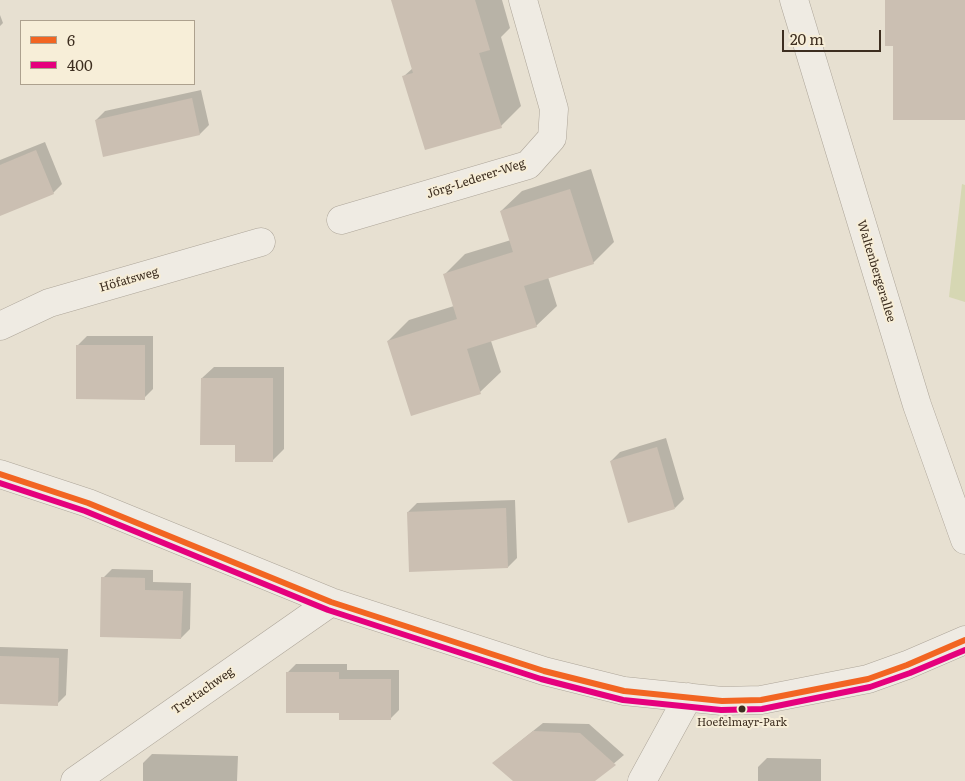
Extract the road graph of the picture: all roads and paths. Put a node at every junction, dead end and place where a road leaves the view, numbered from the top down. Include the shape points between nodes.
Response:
1 (523, 0) edge
2 (794, 0) edge
3 (341, 220) dead end
4 (262, 242) dead end
5 (0, 326) edge
6 (0, 474) edge
7 (965, 540) edge
8 (331, 602) junction
9 (965, 640) edge
10 (688, 697) junction
11 (75, 781) edge
12 (642, 781) edge

1 - 3 street, Jörg-Lederer-Weg via 554,109 552,138 528,165
2 - 7 street, Waltenbergerallee via 917,405
4 - 5 street, Höfatsweg via 50,303
6 - 8 street via 88,503
8 - 10 street via 567,677 624,691
8 - 11 street, Trettachweg
9 - 10 street via 868,679 761,700 722,701
10 - 12 street

